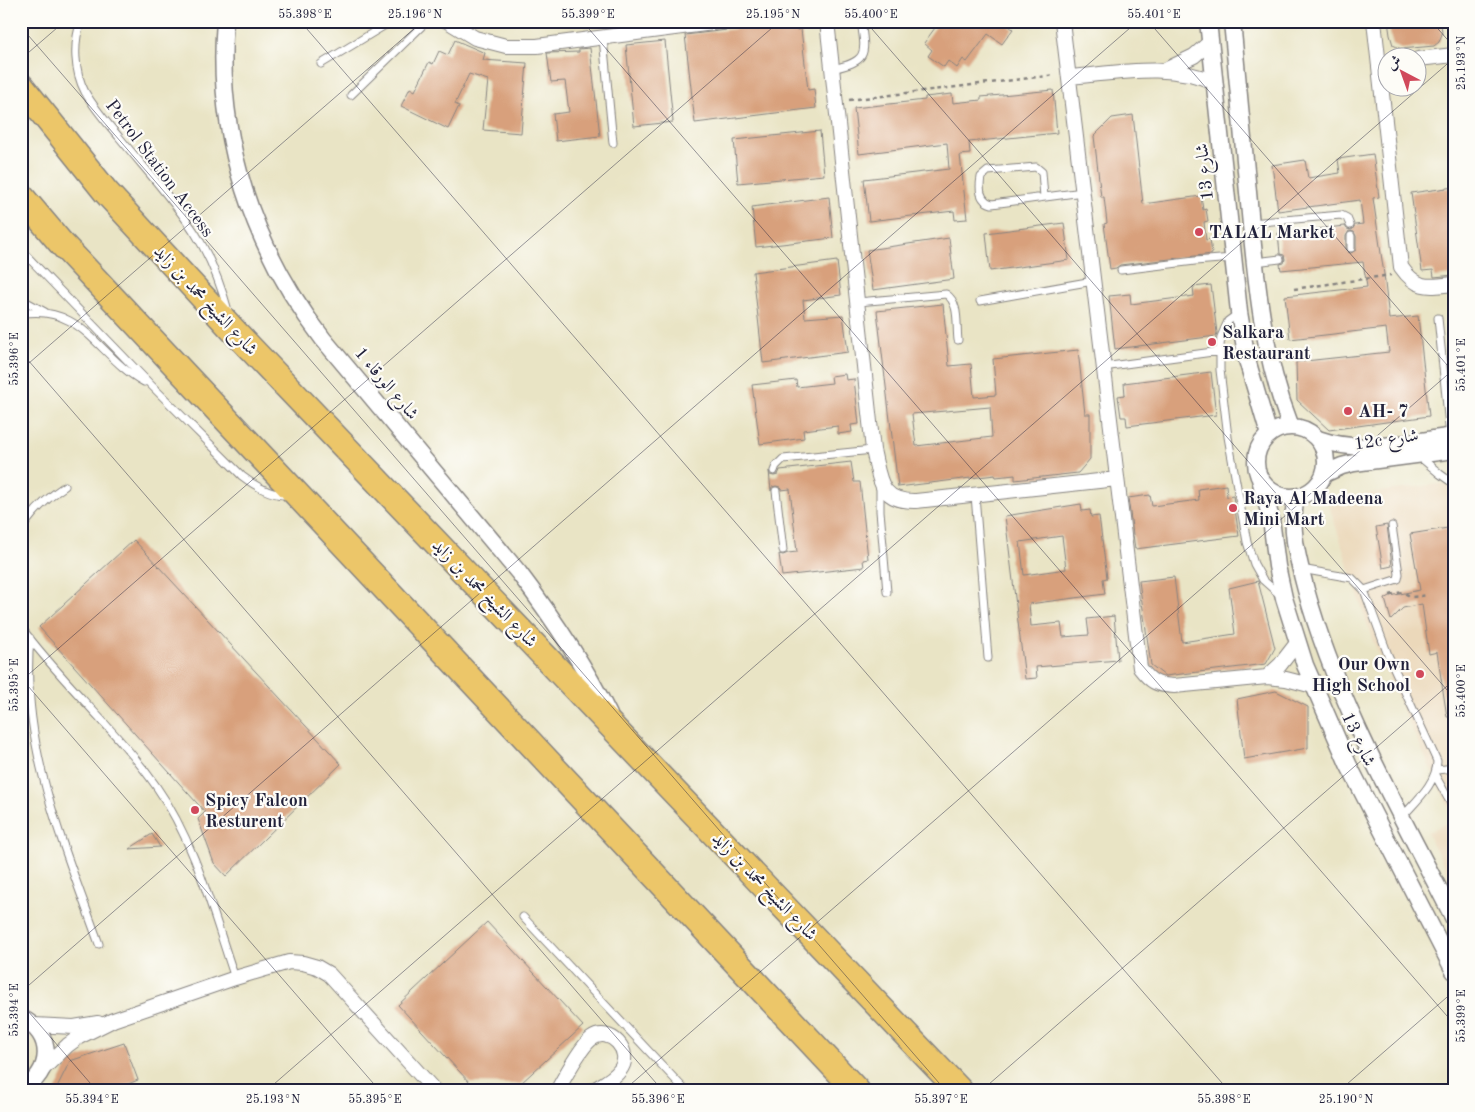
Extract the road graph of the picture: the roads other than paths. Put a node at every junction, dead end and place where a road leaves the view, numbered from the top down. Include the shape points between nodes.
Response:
1 (81, 21) edge
2 (225, 21) edge
3 (392, 21) edge
4 (427, 21) edge
5 (447, 21) edge
6 (728, 21) edge
7 (826, 21) edge
8 (861, 21) edge
9 (1062, 21) edge
10 (1208, 21) edge
11 (1232, 21) edge
12 (1374, 21) edge
13 (603, 38) junction
14 (1210, 42) junction
15 (1380, 48) edge
16 (1454, 55) edge
17 (1428, 58) edge
18 (321, 64) dead end
19 (832, 68) junction
20 (1163, 70) junction
21 (1069, 75) junction
22 (1214, 82) junction
23 (21, 86) edge
24 (351, 95) dead end
25 (1387, 98) edge
26 (613, 143) dead end
27 (1083, 192) junction
28 (21, 196) edge
29 (1044, 197) junction
30 (1251, 223) junction
31 (1350, 226) dead end
32 (1351, 236) dead end
33 (1351, 248) dead end
34 (21, 250) edge
35 (1233, 258) junction
36 (1280, 259) dead end
37 (1255, 262) junction
38 (1121, 270) dead end
39 (1093, 281) junction
40 (1454, 284) edge
41 (21, 299) edge
42 (980, 301) dead end
43 (858, 302) junction
44 (1239, 312) junction
45 (47, 313) junction
46 (21, 314) edge
47 (1438, 318) dead end
48 (234, 331) junction
49 (958, 340) dead end
50 (1220, 351) junction
51 (1104, 367) junction
52 (151, 385) junction
53 (1291, 427) junction
54 (1269, 435) junction
55 (1318, 440) junction
56 (1452, 441) edge
57 (873, 450) junction
58 (1418, 455) junction
59 (774, 471) dead end
60 (1324, 474) junction
61 (1117, 479) junction
62 (1260, 479) junction
63 (880, 483) junction
64 (1454, 484) edge
65 (65, 486) dead end
66 (776, 491) dead end
67 (297, 495) junction
68 (975, 495) junction
69 (1296, 497) junction
70 (1392, 526) dead end
71 (21, 530) edge
72 (784, 550) dead end
73 (1301, 569) junction
74 (1364, 590) junction
75 (887, 592) dead end
76 (1284, 598) junction
77 (21, 627) edge
78 (30, 638) junction
79 (1297, 643) junction
80 (988, 658) dead end
81 (1267, 677) junction
82 (1313, 686) junction
83 (616, 730) junction
84 (1454, 768) edge
85 (1436, 773) junction
86 (1454, 809) edge
87 (1403, 816) junction
88 (523, 917) dead end
89 (1454, 918) edge
90 (99, 944) dead end
91 (1454, 971) edge
92 (235, 978) junction
93 (113, 1020) junction
94 (27, 1021) edge
95 (796, 1027) junction
96 (42, 1071) junction
97 (430, 1085) edge
98 (559, 1086) edge
99 (21, 1090) edge
100 (37, 1091) edge
101 (440, 1091) edge
102 (550, 1091) edge
103 (592, 1091) edge
104 (686, 1091) edge
105 (839, 1091) edge
106 (857, 1091) edge
107 (960, 1091) edge

1 - 48 lane, Petrol Station Access via 76,47 77,69 84,91 195,234 211,262
2 - 83 street, شارع الورقاء 1 via 224,87 232,142 254,221 278,270 323,339 541,602 582,664
3 - 18 lane
4 - 24 lane
5 - 13 street via 476,38 506,46 537,46
6 - 13 street
7 - 19 street
8 - 19 lane via 865,44 860,58 852,64
9 - 21 street
10 - 14 street, شارع 13
11 - 30 street
12 - 15 street
13 - 26 lane
14 - 20 street via 1184,62
14 - 22 street, شارع 13
16 - 17 street
19 - 43 street
20 - 21 street
20 - 22 street via 1190,73
21 - 27 street
22 - 35 street, شارع 13
23 - 48 highway, شارع الشيخ محمد بن زايد via 106,192
25 - 40 street via 1401,267 1409,279 1422,285
27 - 29 lane
27 - 39 street
28 - 67 highway via 60,242
29 - 29 lane via 1042,172 1036,168 988,171 981,177 981,194 989,203
30 - 31 lane via 1341,215 1347,218
30 - 37 street
32 - 33 lane
34 - 52 lane
35 - 38 lane
35 - 44 street, شارع 13
36 - 37 lane
37 - 53 street via 1267,350
39 - 42 lane
39 - 51 street
41 - 45 lane
43 - 49 lane via 946,294 955,303
43 - 57 street
44 - 50 lane via 1224,329
44 - 54 street, شارع 13 via 1251,377
45 - 46 lane
45 - 52 lane via 74,322 132,374
47 - 56 lane
48 - 83 highway, شارع الشيخ محمد بن زايد
50 - 51 lane
50 - 76 lane via 1222,398 1247,542 1263,580
51 - 61 street
52 - 67 lane via 242,476 268,492
53 - 54 street via 1283,427
53 - 55 street via 1306,430
54 - 62 street via 1256,455
55 - 56 street, 12c شارع via 1361,448
55 - 60 street via 1326,456
56 - 58 street, 12c شارع
57 - 59 lane via 783,459
57 - 63 street
58 - 60 street, 12c شارع via 1354,463
58 - 64 lane
60 - 69 street via 1310,491
61 - 68 street
61 - 81 street via 1140,668 1148,679 1160,686 1174,686
62 - 69 street via 1276,494
62 - 76 street, شارع 13 via 1271,519
63 - 68 street via 888,495 901,502
63 - 75 lane
65 - 71 lane via 35,510
66 - 72 lane
67 - 95 highway
68 - 80 lane
69 - 73 street, شارع 13 via 1294,533
70 - 74 lane via 1398,579
73 - 74 lane via 1352,578
73 - 87 street, شارع 13 via 1341,690
74 - 85 lane via 1388,655 1434,753
76 - 79 street, شارع 13
77 - 78 lane
78 - 90 lane via 30,694 41,766 55,818
78 - 92 lane via 143,768 170,808 191,851
79 - 81 street
79 - 82 street, شارع 13
81 - 82 street
82 - 91 street, شارع 13 via 1358,786
83 - 107 highway, شارع الشيخ محمد بن زايد
84 - 85 lane
85 - 86 lane
85 - 87 lane
87 - 89 street, شارع 13
88 - 104 lane
92 - 93 street
92 - 97 street via 289,962 317,967 339,984
93 - 94 street via 74,1027
93 - 96 street via 68,1045
94 - 96 street via 41,1034 45,1045
95 - 105 highway
95 - 106 highway
96 - 99 street via 33,1083
96 - 100 street
97 - 101 street
98 - 102 street
98 - 103 street via 585,1044 603,1035 612,1037 625,1053 625,1063 620,1072

